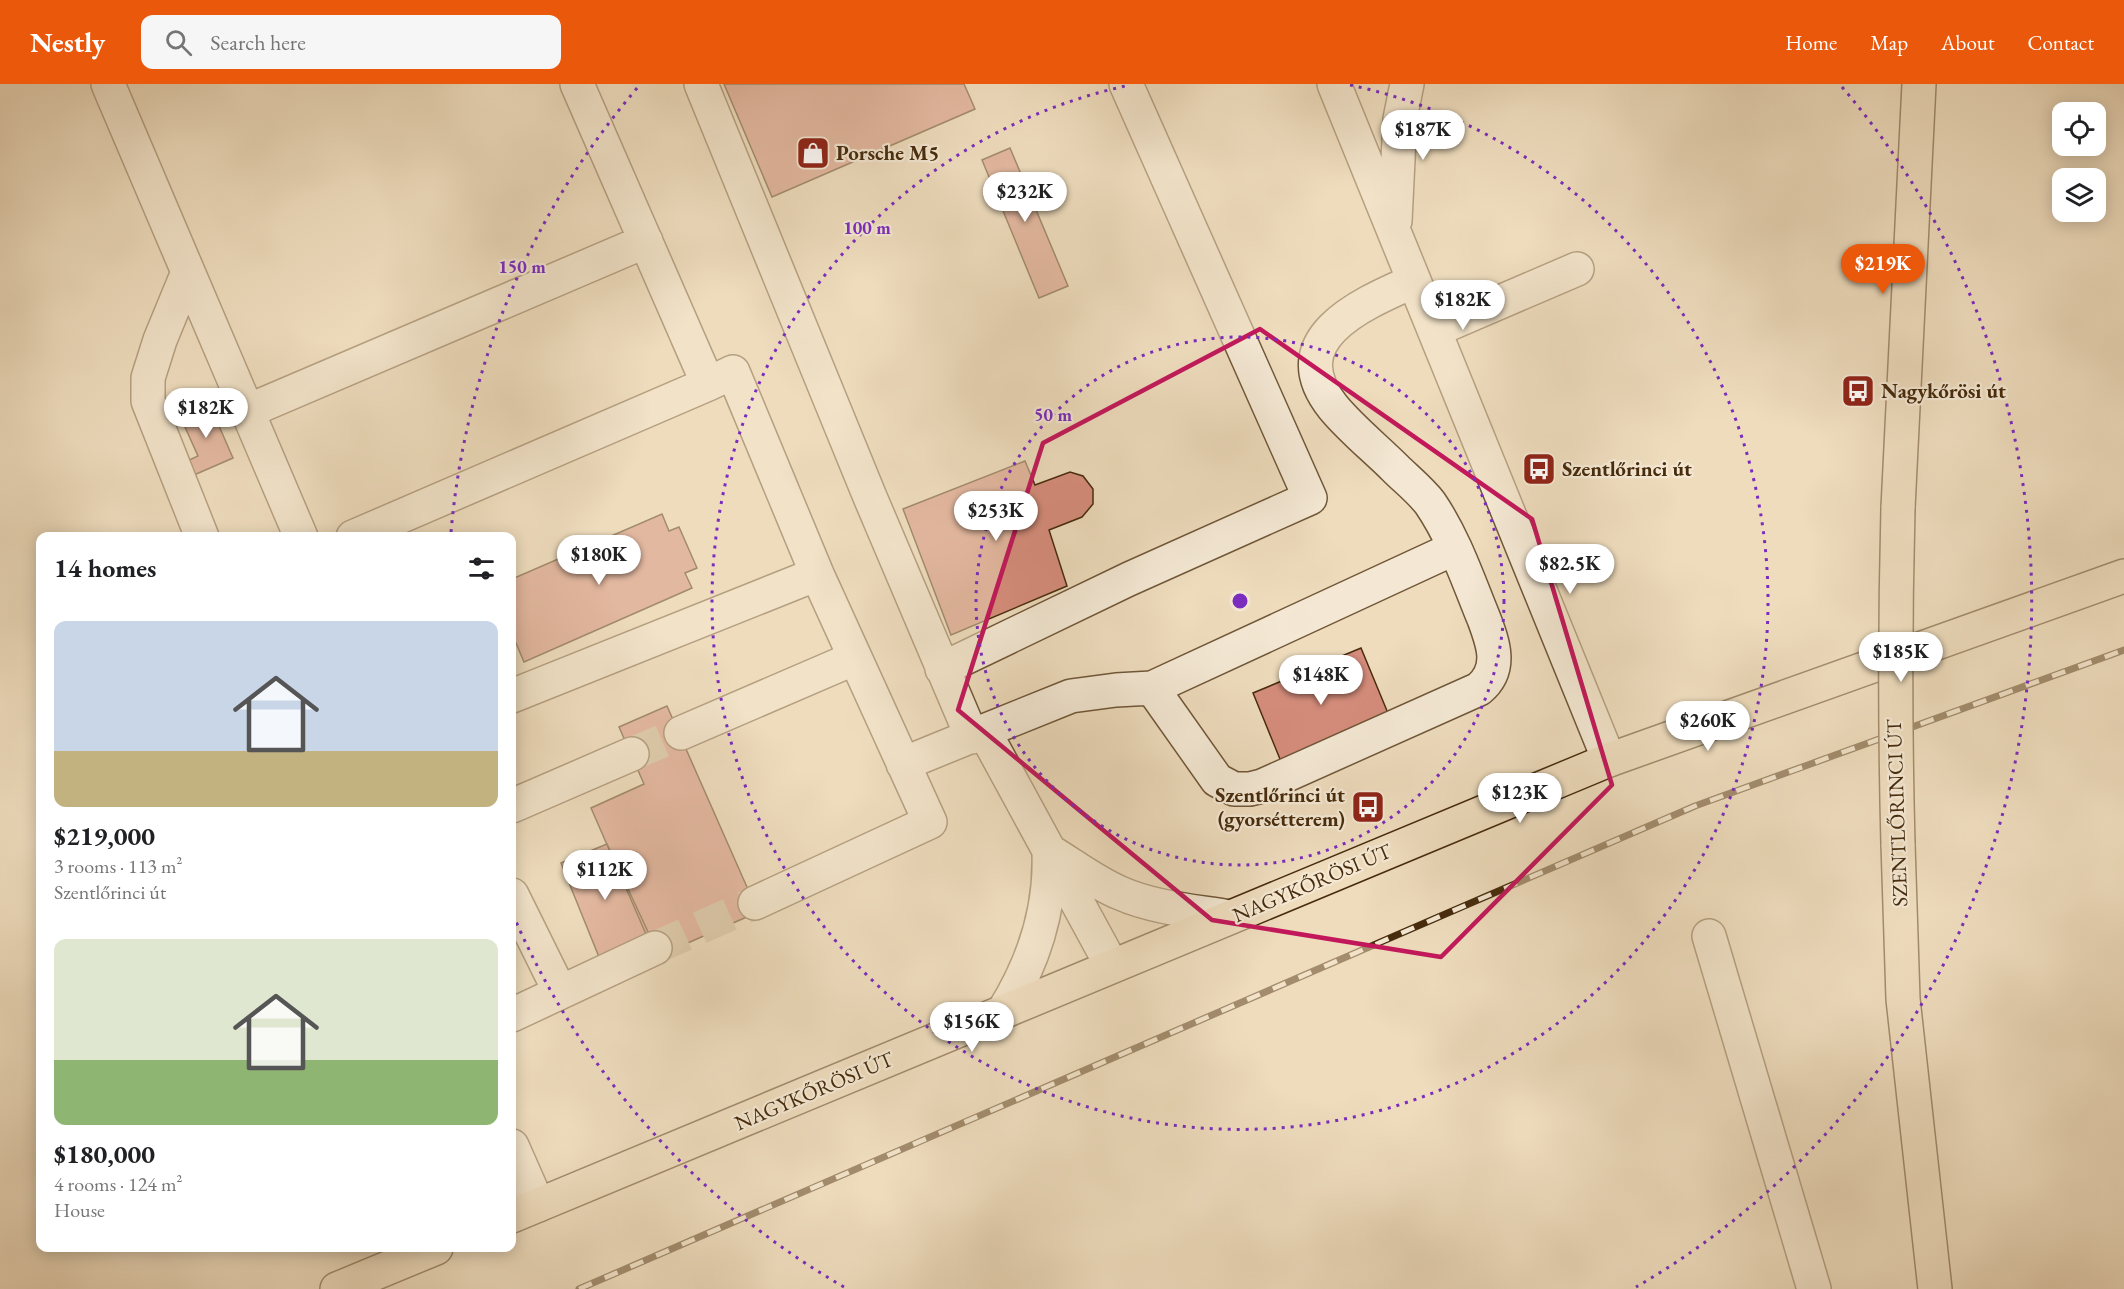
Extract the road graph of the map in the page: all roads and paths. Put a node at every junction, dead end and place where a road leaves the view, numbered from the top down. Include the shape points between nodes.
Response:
1 (108, 84) edge
2 (577, 84) edge
3 (701, 84) edge
4 (1126, 84) edge
5 (1334, 84) edge
6 (1407, 84) edge
7 (1919, 84) edge
8 (1395, 232) junction
9 (646, 241) junction
10 (1577, 269) dead end
11 (189, 272) junction
12 (1413, 281) junction
13 (1435, 330) junction
14 (708, 384) junction
15 (248, 411) junction
16 (200, 532) edge
17 (299, 532) edge
18 (364, 532) edge
19 (1455, 548) junction
20 (817, 574) junction
21 (2124, 576) edge
22 (855, 658) junction
23 (942, 669) junction
24 (1152, 688) junction
25 (516, 694) edge
26 (681, 733) tunnel mouth
27 (978, 734) junction
28 (632, 754) tunnel mouth
29 (1608, 760) junction
30 (903, 764) junction
31 (516, 804) edge
32 (1049, 851) junction
33 (516, 903) edge
34 (755, 903) tunnel mouth
35 (1230, 917) junction
36 (1708, 936) dead end
37 (655, 948) tunnel mouth
38 (1112, 966) junction
39 (560, 992) junction
40 (1003, 1012) junction
41 (516, 1013) edge
42 (516, 1166) edge
43 (525, 1211) edge
44 (426, 1252) edge
45 (337, 1289) edge
46 (1814, 1289) edge
47 (1935, 1289) edge

1 - 11 street
2 - 9 street
3 - 23 street
4 - 23 street via 1310,498
5 - 8 street
6 - 8 street via 1400,118
7 - 47 main road, SZENTLŐRINCI ÚT, bridge via 1898,508 1894,687 1903,999
8 - 12 street
9 - 14 street
9 - 15 street
10 - 13 street
11 - 15 street
11 - 16 street via 160,340 148,378 148,401
12 - 13 street
12 - 19 street via 1339,321 1315,355 1316,369 1333,406 1429,502
13 - 29 street
14 - 18 street
14 - 20 street via 733,372
15 - 17 street
19 - 24 street
19 - 24 street via 1494,647 1494,667 1479,689 1262,786 1234,789 1216,780
20 - 22 street
20 - 25 street
21 - 29 main road, NAGYKŐRÖSI ÚT
22 - 26 street
22 - 30 street
23 - 27 street
24 - 27 street via 1071,696
27 - 30 street
27 - 32 street
28 - 31 street
29 - 35 main road, NAGYKŐRÖSI ÚT
30 - 34 street via 930,822
32 - 35 street via 1121,894
32 - 38 street
32 - 40 street via 1047,902 1038,935 1016,992
33 - 39 street
35 - 38 main road, NAGYKŐRÖSI ÚT
36 - 46 street
37 - 39 street
38 - 40 main road, NAGYKŐRÖSI ÚT
39 - 41 street
40 - 43 main road, NAGYKŐRÖSI ÚT
42 - 43 street
44 - 45 main road

